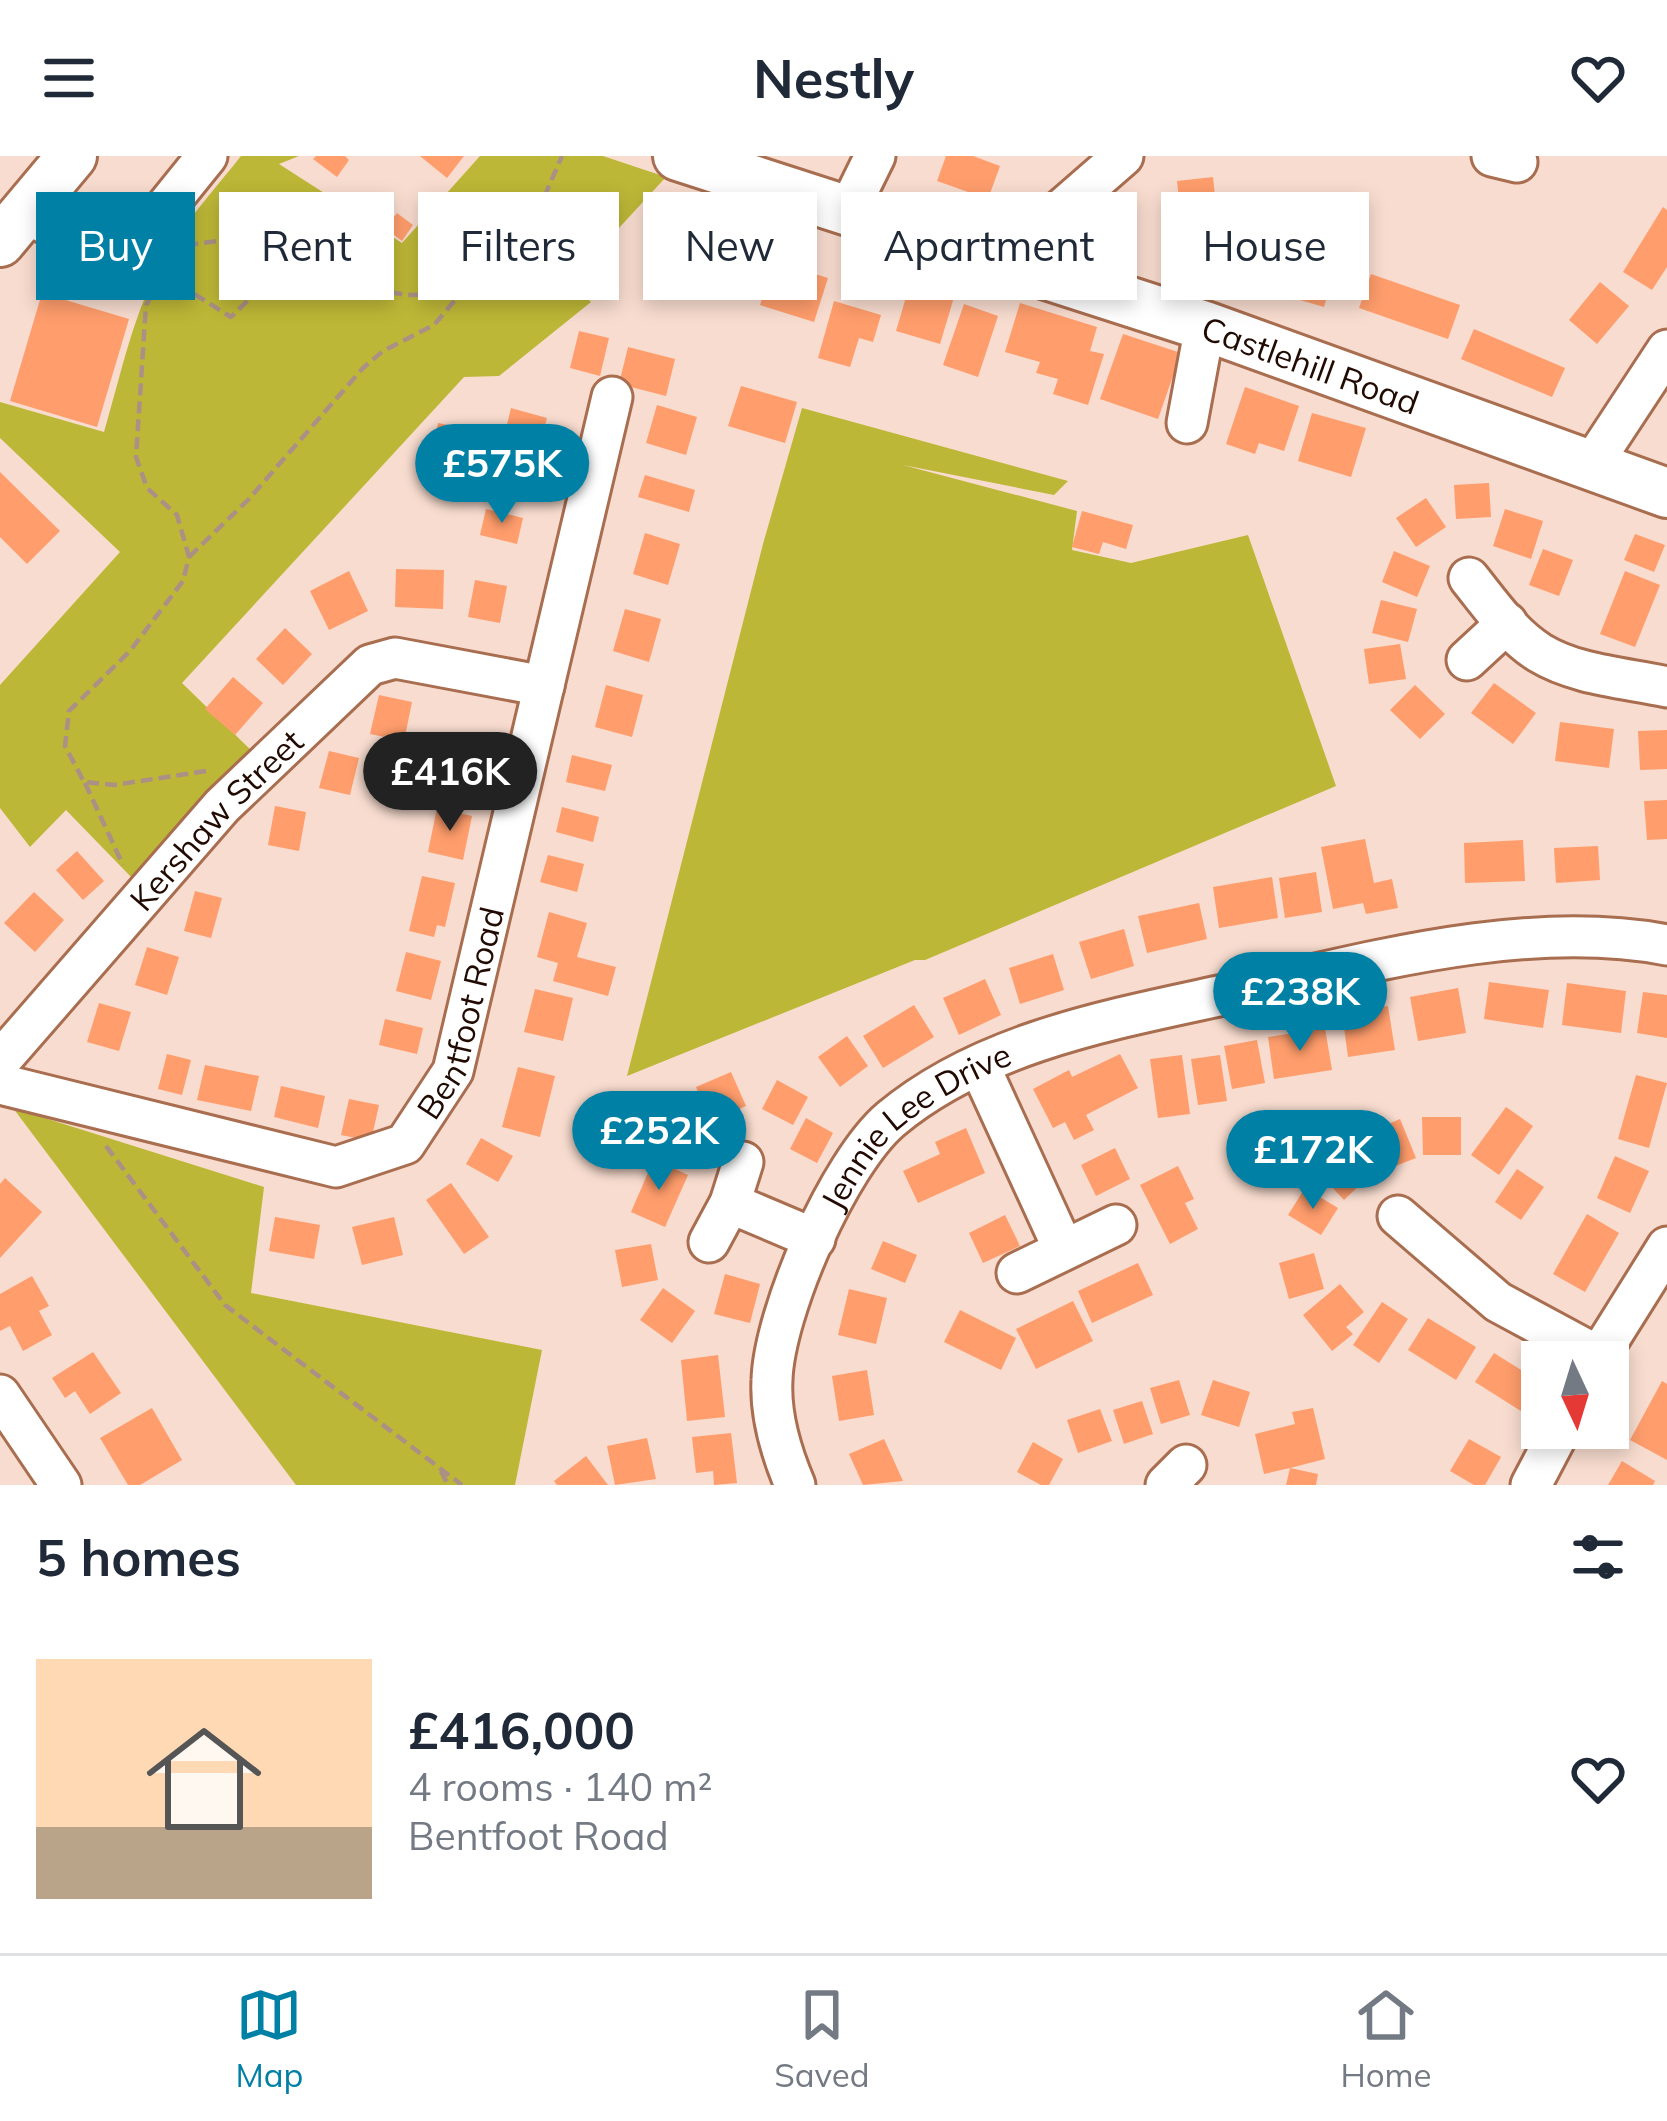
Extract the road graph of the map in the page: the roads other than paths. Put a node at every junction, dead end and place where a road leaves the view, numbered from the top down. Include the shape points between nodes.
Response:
1 (207, 156) edge
2 (678, 156) edge
3 (875, 156) edge
4 (1123, 156) edge
5 (63, 159) edge
6 (858, 192) edge
7 (1082, 192) edge
8 (841, 211) edge
9 (13, 227) edge
10 (1124, 300) edge
11 (1205, 326) junction
12 (1667, 350) edge
13 (612, 397) dead end
14 (1187, 423) dead end
15 (1592, 464) junction
16 (1667, 493) edge
17 (1468, 578) dead end
18 (1507, 623) junction
19 (1467, 660) dead end
20 (544, 686) junction
21 (1667, 687) edge
22 (1667, 945) edge
23 (0, 1061) edge
24 (979, 1065) junction
25 (0, 1084) edge
26 (743, 1162) dead end
27 (730, 1203) junction
28 (1398, 1216) dead end
29 (1116, 1225) dead end
30 (815, 1238) junction
31 (709, 1242) dead end
32 (1667, 1247) edge
33 (1063, 1248) junction
34 (1017, 1274) dead end
35 (1564, 1341) edge
36 (1607, 1341) edge
37 (0, 1395) edge
38 (1550, 1449) edge
39 (791, 1484) edge
40 (61, 1485) edge
41 (1531, 1485) edge

1 - 9 street via 118,265
2 - 8 main road, Castlehill Road
3 - 6 street
4 - 7 street
5 - 9 main road
10 - 11 main road, Castlehill Road
11 - 14 street
11 - 15 main road, Castlehill Road
12 - 15 street
13 - 20 street, Bentfoot Road
15 - 16 main road, Castlehill Road
17 - 18 street
18 - 19 street
18 - 21 street via 1541,654 1575,668
20 - 23 street, Kershaw Street via 395,658 370,664 265,762
20 - 25 street, Bentfoot Road via 453,1071 405,1144 336,1167
22 - 24 street, Jennie Lee Drive via 1483,943 1092,1024
24 - 30 street, Jennie Lee Drive via 890,1120 848,1169
24 - 33 street
26 - 27 street
27 - 30 street
27 - 31 street
28 - 35 street via 1498,1303
29 - 33 street
30 - 39 street, Jennie Lee Drive via 772,1377
32 - 36 street
33 - 34 street
37 - 40 street
38 - 41 street

